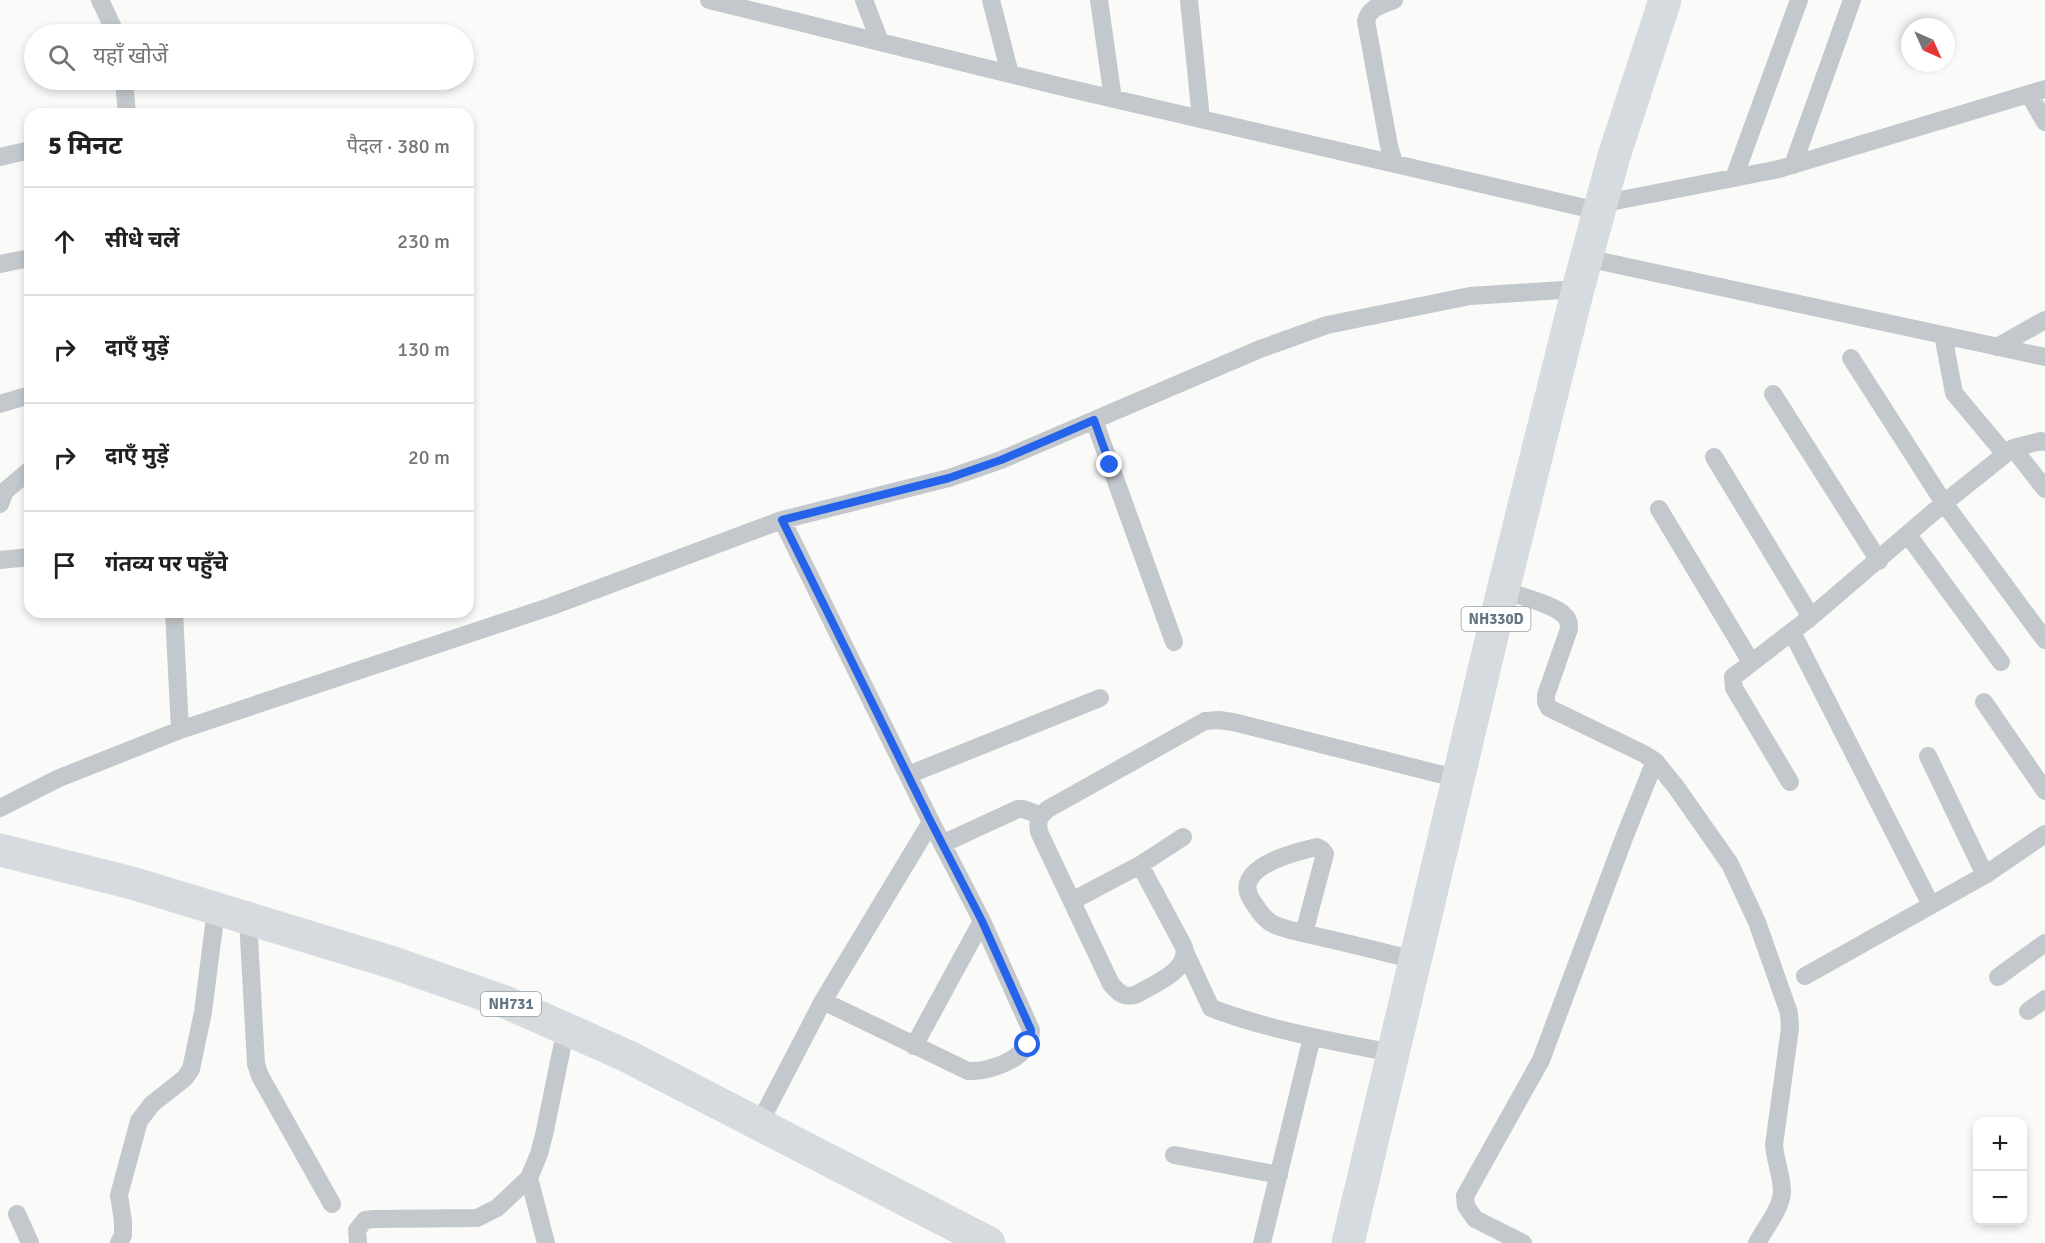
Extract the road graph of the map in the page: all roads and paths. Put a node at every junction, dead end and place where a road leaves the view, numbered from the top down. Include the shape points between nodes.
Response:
1 (100, 0) edge
2 (709, 0) edge
3 (864, 0) edge
4 (991, 0) edge
5 (1100, 0) edge
6 (1189, 0) edge
7 (1394, 0) edge
8 (1665, 0) edge
9 (1799, 0) edge
10 (1851, 0) edge
11 (111, 24) edge
12 (880, 42) junction
13 (1010, 74) junction
14 (125, 90) edge
15 (2037, 91) edge
16 (1113, 99) junction
17 (126, 108) edge
18 (1201, 119) junction
19 (2045, 122) edge
20 (24, 151) edge
21 (0, 157) edge
22 (1394, 163) junction
23 (1793, 165) junction
24 (1734, 178) junction
25 (1599, 207) junction
26 (24, 259) edge
27 (0, 264) edge
28 (1582, 273) junction
29 (2045, 320) edge
30 (1943, 335) junction
31 (1996, 347) junction
32 (2045, 357) edge
33 (1851, 358) dead end
34 (1773, 394) dead end
35 (24, 397) edge
36 (0, 404) edge
37 (1094, 420) junction
38 (2045, 442) edge
39 (2009, 451) junction
40 (1714, 457) dead end
41 (0, 471) edge
42 (24, 476) edge
43 (2045, 489) edge
44 (2, 497) edge
45 (1944, 503) junction
46 (1659, 509) dead end
47 (782, 520) junction
48 (1908, 535) junction
49 (24, 558) edge
50 (0, 560) edge
51 (1879, 561) junction
52 (1503, 590) junction
53 (1811, 617) junction
54 (174, 618) edge
55 (1792, 632) junction
56 (2045, 640) edge
57 (1174, 642) dead end
58 (1751, 662) junction
59 (2001, 662) dead end
60 (1100, 698) dead end
61 (1984, 702) dead end
62 (180, 730) junction
63 (1928, 756) dead end
64 (1654, 761) junction
65 (908, 775) junction
66 (1459, 779) junction
67 (1790, 782) dead end
68 (2045, 791) edge
69 (0, 808) edge
70 (1041, 815) junction
71 (931, 822) junction
72 (2045, 834) edge
73 (1183, 837) dead end
74 (942, 844) junction
75 (0, 850) edge
76 (1140, 865) junction
77 (1985, 875) junction
78 (1072, 901) junction
79 (1931, 905) junction
80 (216, 910) junction
81 (248, 919) junction
82 (982, 921) junction
83 (1304, 933) junction
84 (2045, 943) edge
85 (1186, 954) junction
86 (1414, 960) junction
87 (1805, 975) dead end
88 (1998, 976) dead end
89 (2045, 999) edge
90 (823, 1001) junction
91 (2028, 1011) dead end
92 (566, 1028) junction
93 (1312, 1037) junction
94 (914, 1046) junction
95 (1392, 1053) junction
96 (759, 1124) junction
97 (1174, 1155) dead end
98 (1279, 1175) junction
99 (529, 1178) junction
100 (332, 1204) dead end
101 (17, 1214) dead end
102 (30, 1243) edge
103 (119, 1243) edge
104 (358, 1243) edge
105 (546, 1243) edge
106 (989, 1243) edge
107 (1262, 1243) edge
108 (1348, 1243) edge
109 (1522, 1243) edge
110 (1757, 1243) edge

1 - 11 street
2 - 12 street
3 - 12 street
4 - 13 street
5 - 16 street
6 - 18 street
7 - 22 street via 1371,9 1366,21
8 - 25 highway, NH330D
9 - 24 street
10 - 23 street
12 - 13 street
13 - 16 street
14 - 17 street
15 - 19 street
15 - 23 street
16 - 18 street
18 - 22 street
20 - 21 street
22 - 25 street
23 - 24 street
24 - 25 street
25 - 28 highway, NH330D
26 - 27 street
28 - 30 street
28 - 37 street via 1327,325 1260,349
28 - 52 highway, NH330D
29 - 31 street
30 - 31 street
30 - 39 street via 1954,393
31 - 32 street
33 - 45 street
34 - 51 street
35 - 36 street
37 - 47 street via 949,478
37 - 57 street
38 - 39 street
39 - 43 street
39 - 45 street
40 - 53 street
41 - 44 street
42 - 44 street
45 - 48 street
45 - 56 street
46 - 58 street
47 - 62 street via 552,606
47 - 65 street
48 - 51 street
48 - 59 street
49 - 50 street
51 - 53 street
52 - 64 street via 1556,609 1569,622 1546,695 1549,708
52 - 66 highway, NH330D
53 - 55 street
54 - 62 street
55 - 58 street
55 - 79 street
58 - 67 street via 1733,677 1734,688
60 - 65 street
61 - 68 street
62 - 69 street via 68,775
63 - 77 street
64 - 109 street via 1548,1045 1465,1196 1466,1206 1475,1219
64 - 110 street via 1730,864 1757,922 1789,1012 1774,1145 1782,1193
65 - 71 street
66 - 70 street via 1233,722 1205,721
66 - 86 highway, NH330D
70 - 74 street via 1018,809
70 - 78 street via 1039,832
71 - 74 street
71 - 90 street
72 - 77 street
73 - 76 street
74 - 82 street
75 - 80 highway, NH731 via 132,883
76 - 78 street
76 - 85 street
77 - 79 street
78 - 85 street via 1111,984 1121,995 1135,995 1179,969
79 - 87 street
80 - 81 highway, NH731
80 - 103 street via 203,1012 191,1069 139,1121 120,1188 123,1235
81 - 92 highway, NH731 via 439,978
81 - 100 street via 256,1064
82 - 94 street
82 - 94 street via 1031,1030 1028,1045 1017,1056 978,1072
83 - 83 street via 1273,925 1264,918 1248,896 1247,888 1260,867 1317,847 1325,854
83 - 86 street
84 - 88 street
85 - 93 street via 1211,1008
86 - 95 highway, NH330D
89 - 91 street
90 - 94 street
90 - 96 street
92 - 96 highway, NH731
92 - 99 street via 544,1135
93 - 95 street
93 - 98 street
95 - 108 highway, NH330D
96 - 106 highway, NH731
97 - 98 street
98 - 107 street
99 - 104 street via 496,1208 477,1218 365,1220 357,1230
99 - 105 street
101 - 102 street

